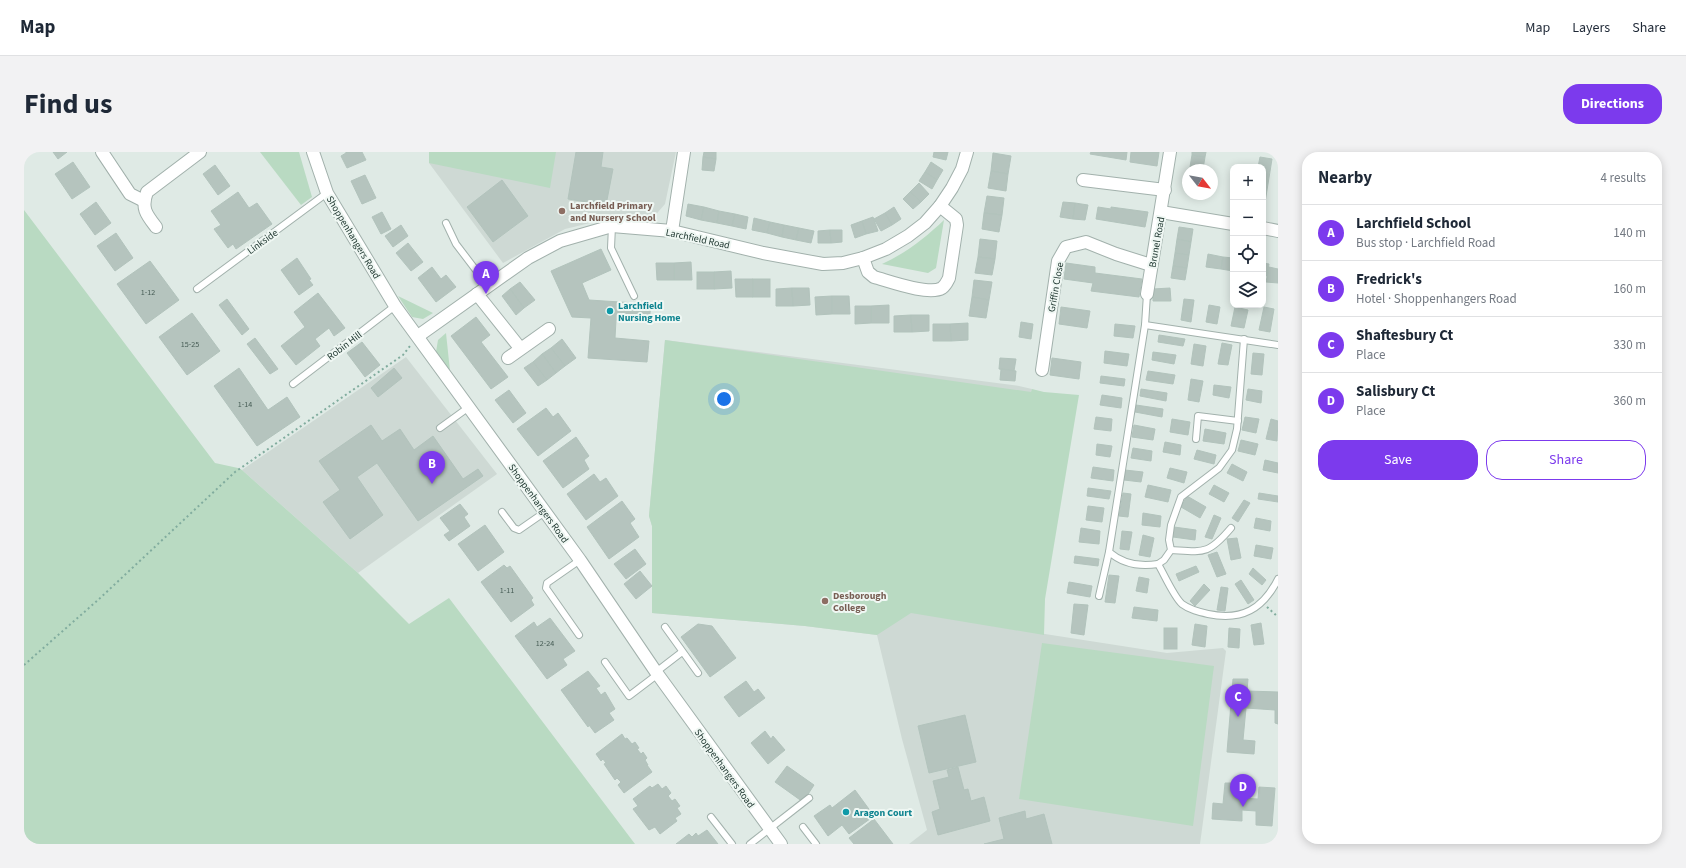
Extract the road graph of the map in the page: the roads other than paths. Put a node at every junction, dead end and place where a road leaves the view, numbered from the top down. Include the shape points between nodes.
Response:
1 (102, 152) edge
2 (200, 152) edge
3 (313, 152) edge
4 (684, 152) edge
5 (968, 152) edge
6 (1170, 152) edge
7 (1083, 180) dead end
8 (1165, 190) junction
9 (327, 193) junction
10 (144, 200) junction
11 (940, 206) junction
12 (1161, 212) junction
13 (446, 223) dead end
14 (1230, 224) edge
15 (612, 226) junction
16 (156, 227) dead end
17 (1266, 229) edge
18 (672, 231) junction
19 (1278, 231) edge
20 (863, 258) junction
21 (1152, 265) junction
22 (488, 286) junction
23 (196, 289) dead end
24 (477, 294) junction
25 (1147, 294) joint
26 (634, 296) dead end
27 (395, 306) junction
28 (1145, 325) junction
29 (549, 328) dead end
30 (418, 336) junction
31 (1244, 339) junction
32 (1278, 345) edge
33 (520, 348) junction
34 (508, 358) dead end
35 (1042, 370) dead end
36 (293, 384) dead end
37 (469, 407) junction
38 (1238, 421) junction
39 (440, 428) dead end
40 (1196, 439) dead end
41 (502, 512) dead end
42 (545, 512) junction
43 (1231, 528) dead end
44 (1171, 550) junction
45 (1109, 552) junction
46 (580, 560) junction
47 (1158, 564) junction
48 (1278, 579) edge
49 (1099, 596) dead end
50 (665, 627) dead end
51 (579, 635) dead end
52 (682, 652) junction
53 (605, 662) dead end
54 (657, 673) junction
55 (698, 673) dead end
56 (809, 798) dead end
57 (711, 817) dead end
58 (803, 827) dead end
59 (770, 830) junction
60 (732, 844) edge
61 (750, 844) edge
62 (781, 844) edge
63 (816, 844) edge

1 - 10 street via 130,194
2 - 10 street via 148,192
3 - 9 street, Shoppenhangers Road
4 - 18 street
5 - 11 street, Larchfield Road via 962,169
6 - 8 street, Brunel Road
7 - 8 street
8 - 12 street, Brunel Road
9 - 23 lane, Linkside
9 - 27 street, Shoppenhangers Road
10 - 16 street via 145,213
11 - 20 street, Larchfield Road via 908,236 886,249
11 - 20 street via 956,219 957,225 949,278 942,288 929,291 874,277 868,272
12 - 14 street
12 - 21 street, Brunel Road
13 - 22 lane via 462,253
15 - 18 street, Larchfield Road
15 - 22 street, Larchfield Road via 560,242 528,258
15 - 26 lane via 611,248
17 - 19 street
18 - 20 street, Larchfield Road via 763,253 823,264
21 - 25 street, Brunel Road
21 - 35 street, Griffin Close via 1086,242 1066,247 1058,261
22 - 24 street, Larchfield Road
24 - 30 street, Larchfield Road
24 - 33 street
25 - 28 lane
27 - 30 street, Shoppenhangers Road
27 - 36 lane, Robin Hill
28 - 31 lane
28 - 45 lane
29 - 33 street
30 - 37 street, Shoppenhangers Road
31 - 32 lane
31 - 38 lane
33 - 34 street
37 - 39 lane
37 - 42 street, Shoppenhangers Road
38 - 40 lane via 1198,416
38 - 44 lane via 1232,450 1219,468 1181,498 1171,525
41 - 42 lane via 519,530
42 - 46 street, Shoppenhangers Road
43 - 44 lane via 1217,544 1202,551
44 - 47 lane
45 - 47 lane via 1116,558 1132,564
45 - 49 lane
46 - 51 lane via 547,583 546,588
46 - 54 street, Shoppenhangers Road
47 - 48 lane via 1174,594 1182,603 1193,610 1215,615 1235,616 1252,611 1262,602
50 - 52 lane
52 - 54 lane
52 - 55 lane
53 - 54 lane via 629,696
54 - 59 street, Shoppenhangers Road
56 - 59 lane
57 - 60 lane
58 - 63 lane
59 - 61 lane
59 - 62 street, Shoppenhangers Road

